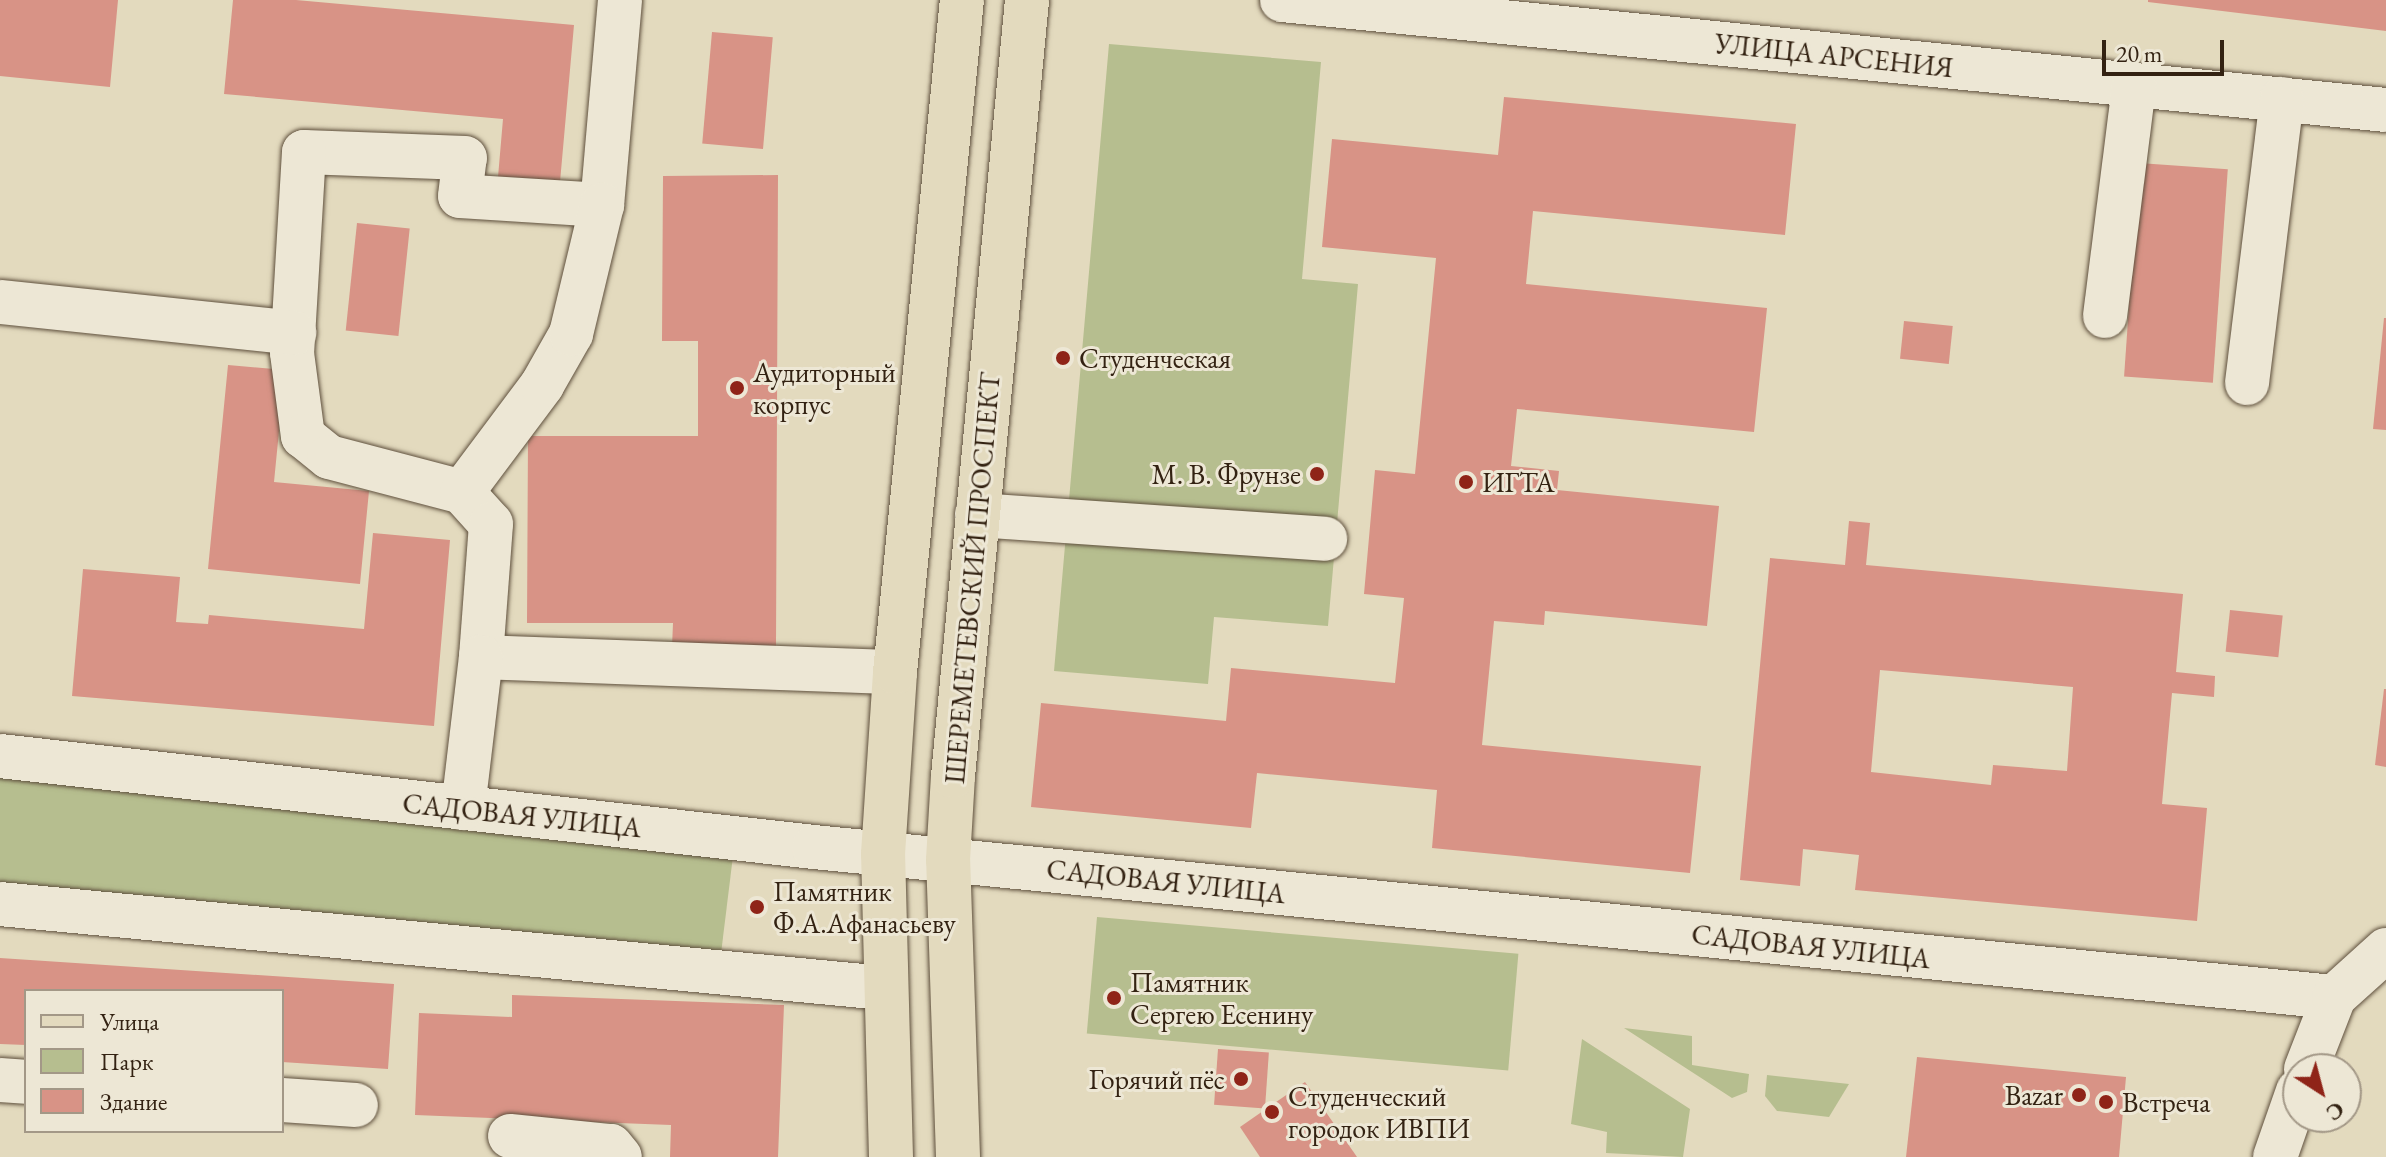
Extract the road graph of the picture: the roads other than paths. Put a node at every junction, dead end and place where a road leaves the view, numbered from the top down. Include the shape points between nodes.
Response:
1 (620, 0) edge
2 (962, 0) edge
3 (1027, 0) edge
4 (1282, 0) edge
5 (2134, 85) junction
6 (2282, 99) junction
7 (2386, 110) edge
8 (602, 205) junction
9 (0, 302) edge
10 (2105, 316) dead end
11 (294, 333) junction
12 (2247, 383) dead end
13 (462, 492) junction
14 (977, 515) junction
15 (1325, 539) dead end
16 (481, 657) junction
17 (895, 672) junction
18 (0, 756) edge
19 (463, 808) junction
20 (883, 854) junction
21 (948, 860) junction
22 (0, 904) edge
23 (2386, 950) edge
24 (883, 988) junction
25 (2334, 997) junction
26 (2312, 1053) edge
27 (0, 1080) edge
28 (24, 1082) edge
29 (284, 1100) edge
30 (356, 1105) dead end
31 (2283, 1133) edge
32 (510, 1136) dead end
33 (620, 1157) edge
34 (891, 1157) edge
35 (958, 1157) edge
36 (2275, 1157) edge

1 - 8 street
2 - 17 main road
3 - 14 main road, ШЕРЕМЕТЕВСКИЙ ПРОСПЕКТ
4 - 5 street, УЛИЦА АРСЕНИЯ
5 - 6 street, УЛИЦА АРСЕНИЯ
5 - 10 street
6 - 7 street, УЛИЦА АРСЕНИЯ
6 - 12 street
8 - 11 street via 460,196 465,158 304,152
8 - 13 street via 571,334 542,385
9 - 11 street
11 - 13 street via 303,436 329,457
13 - 16 street via 491,524
14 - 15 street
14 - 21 main road, ШЕРЕМЕТЕВСКИЙ ПРОСПЕКТ
16 - 17 street
16 - 19 street
17 - 20 main road
18 - 19 street, САДОВАЯ УЛИЦА
19 - 20 street, САДОВАЯ УЛИЦА
20 - 21 street, САДОВАЯ УЛИЦА
20 - 24 main road
21 - 25 street, САДОВАЯ УЛИЦА
21 - 35 main road, ШЕРЕМЕТЕВСКИЙ ПРОСПЕКТ
22 - 24 street
23 - 25 street
24 - 34 main road
25 - 26 street
27 - 28 street
29 - 30 street
31 - 36 street
32 - 33 street via 611,1146

